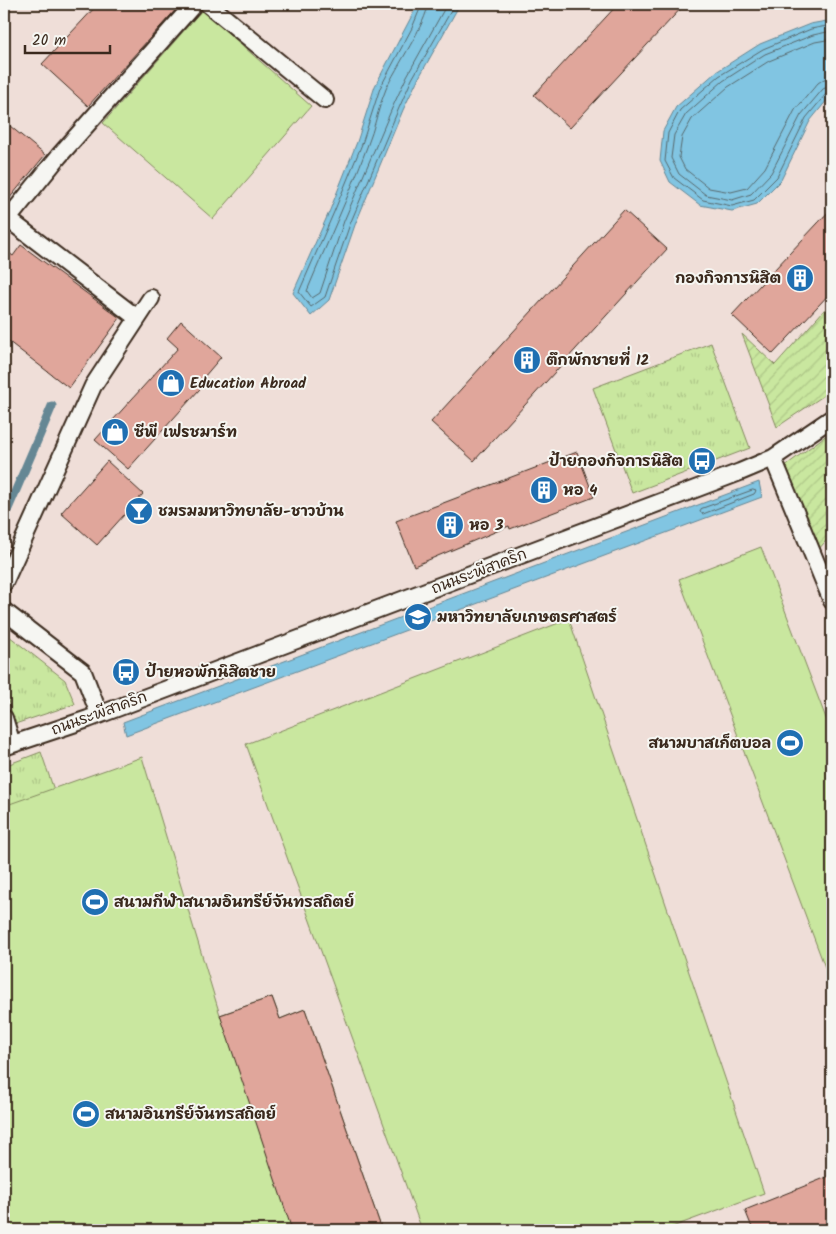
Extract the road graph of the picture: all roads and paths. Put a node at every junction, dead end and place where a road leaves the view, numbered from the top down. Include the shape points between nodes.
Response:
1 (194, 4) edge
2 (208, 4) edge
3 (325, 100) dead end
4 (151, 298) dead end
5 (137, 318) junction
6 (832, 418) edge
7 (773, 458) junction
8 (4, 583) edge
9 (832, 601) edge
10 (4, 611) edge
11 (100, 714) junction
12 (4, 718) edge
13 (8, 745) edge

1 - 5 lane via 59,156 8,219
2 - 3 lane
4 - 5 lane
5 - 8 lane via 93,386
6 - 7 lane, ถนนระพีสาคริก
7 - 9 lane
7 - 11 lane, ถนนระพีสาคริก
10 - 11 lane via 83,672
11 - 13 lane, ถนนระพีสาคริก
12 - 13 lane

